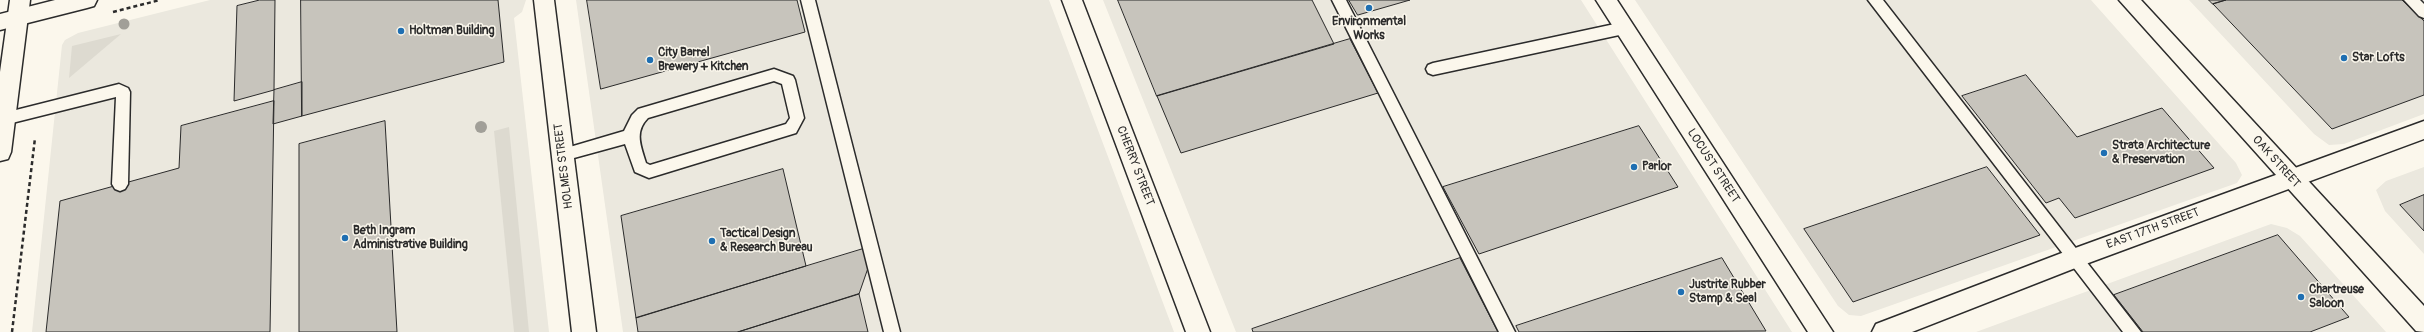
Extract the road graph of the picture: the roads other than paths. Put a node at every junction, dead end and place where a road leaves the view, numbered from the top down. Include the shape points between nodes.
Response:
1 (88, 0) edge
2 (544, 0) edge
3 (808, 0) edge
4 (1072, 0) edge
5 (1339, 0) edge
6 (1606, 0) edge
7 (1875, 0) edge
8 (2129, 0) edge
9 (2411, 0) edge
10 (2424, 12) edge
11 (12, 13) edge
12 (1624, 28) junction
13 (1433, 69) dead end
14 (2, 125) edge
15 (2424, 130) edge
16 (630, 136) junction
17 (0, 152) edge
18 (563, 154) junction
19 (2291, 179) junction
20 (120, 184) dead end
21 (2075, 258) junction
22 (2424, 323) edge
23 (584, 332) edge
24 (892, 332) edge
25 (1198, 332) edge
26 (1507, 332) edge
27 (1821, 332) edge
28 (1884, 332) edge
29 (2133, 332) edge

1 - 11 street
2 - 18 street, HOLMES STREET
3 - 24 lane
4 - 25 street, CHERRY STREET
5 - 26 lane
6 - 12 street, LOCUST STREET
7 - 21 lane
8 - 19 street, OAK STREET
9 - 10 lane
11 - 14 street
12 - 13 lane
12 - 27 street, LOCUST STREET
14 - 17 street
14 - 20 lane via 38,111 119,90 123,92
15 - 19 street, EAST 17TH STREET
16 - 16 lane via 640,167 649,172 791,129 797,118 788,80 774,75 643,113 636,119
16 - 18 lane
18 - 23 street, HOLMES STREET
19 - 21 street, EAST 17TH STREET
19 - 22 street, OAK STREET
21 - 28 street, EAST 17TH STREET
21 - 29 lane

